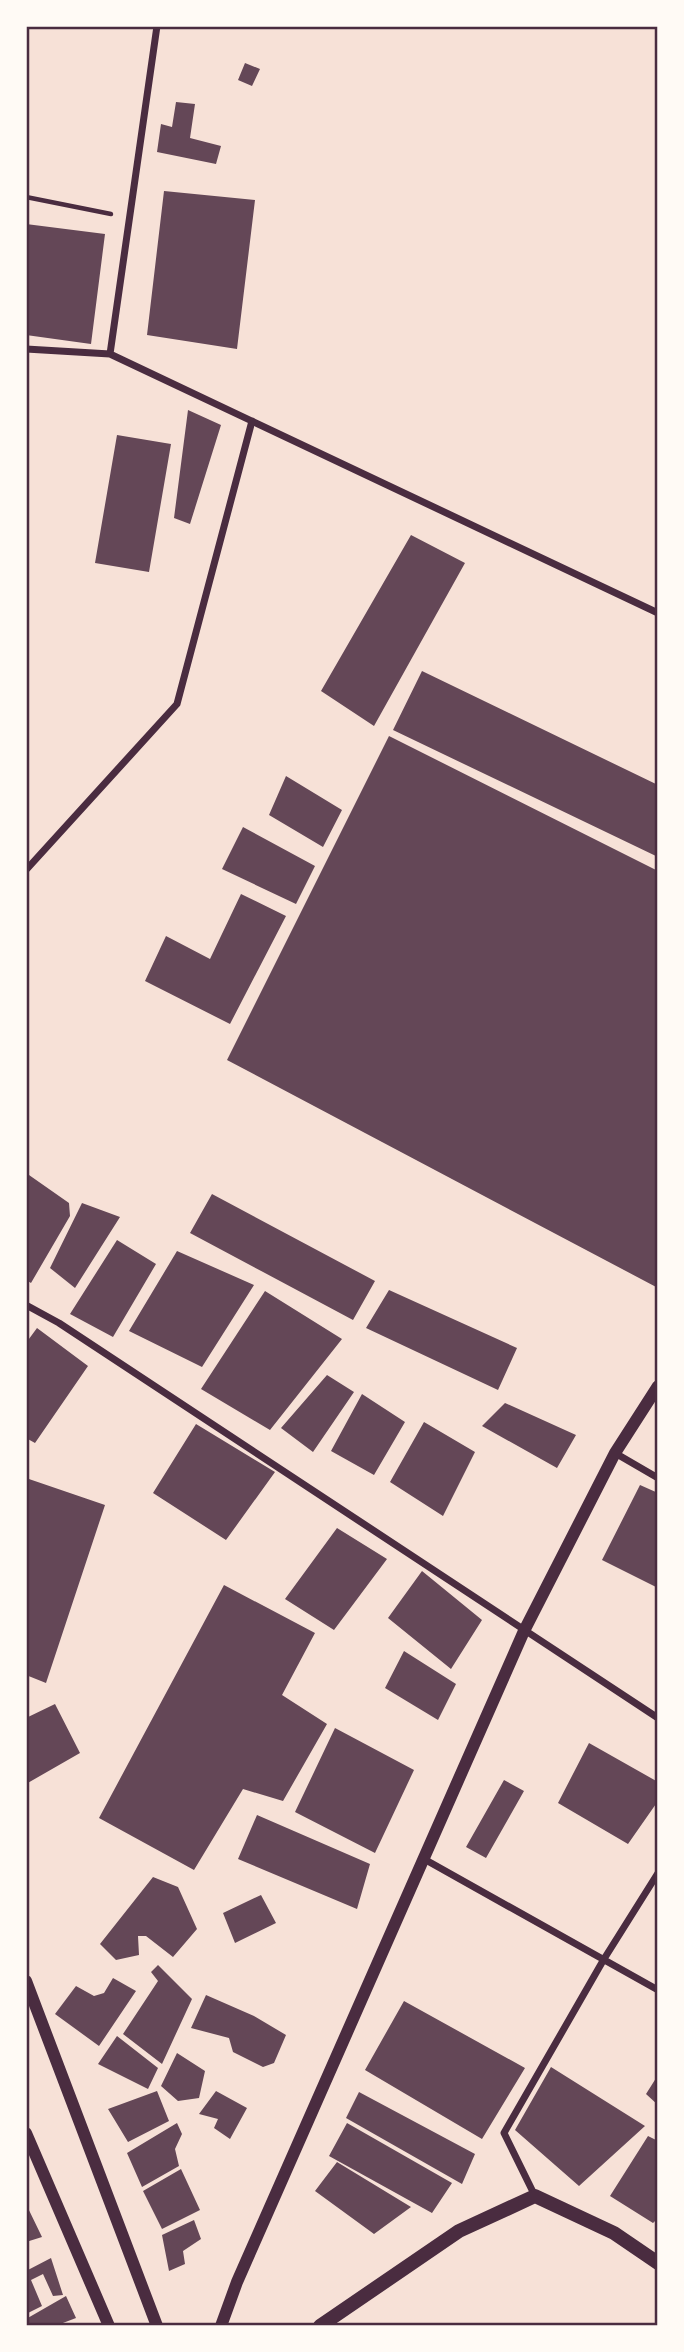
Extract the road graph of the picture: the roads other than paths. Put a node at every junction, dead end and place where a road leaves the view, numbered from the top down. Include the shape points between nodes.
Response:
1 (157, 26) edge
2 (26, 349) edge
3 (110, 354) junction
4 (252, 421) junction
5 (658, 612) edge
6 (26, 870) edge
7 (26, 1305) edge
8 (658, 1386) edge
9 (615, 1453) junction
10 (658, 1478) edge
11 (524, 1631) junction
12 (658, 1718) edge
13 (424, 1859) junction
14 (658, 1874) edge
15 (604, 1959) junction
16 (26, 1981) edge
17 (658, 1990) edge
18 (26, 2133) edge
19 (535, 2196) junction
20 (658, 2263) edge
21 (109, 2326) edge
22 (157, 2326) edge
23 (221, 2326) edge
24 (320, 2326) edge

1 - 3 street
2 - 3 street
3 - 4 street
4 - 5 street
4 - 6 street via 177,704
7 - 11 street
8 - 9 street
9 - 10 street
9 - 11 street
11 - 12 street
11 - 13 street
13 - 15 street
13 - 23 street
14 - 15 street
15 - 17 street
15 - 19 street via 504,2133
16 - 22 street
18 - 21 street
19 - 20 main road via 614,2233
19 - 24 main road via 459,2231

